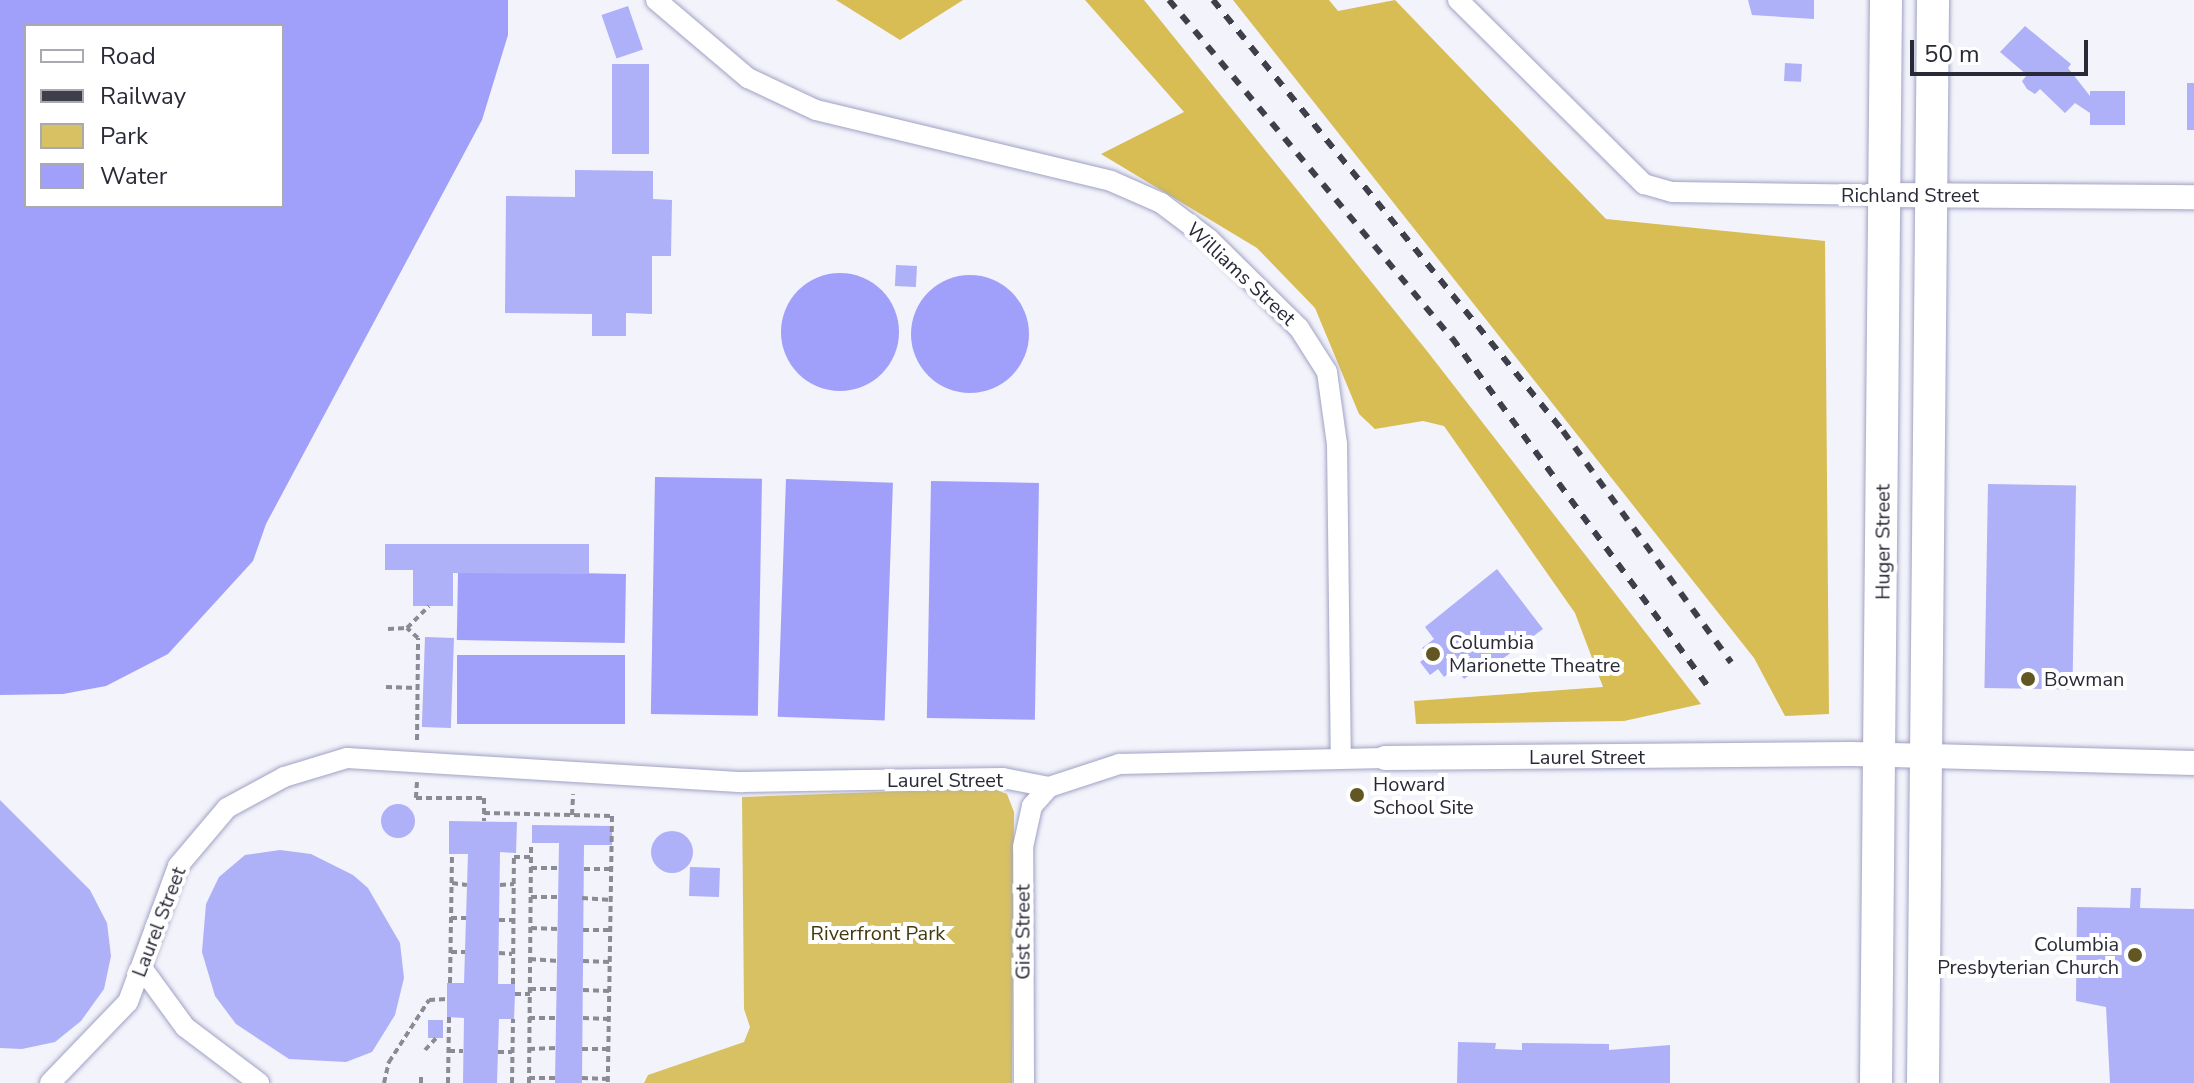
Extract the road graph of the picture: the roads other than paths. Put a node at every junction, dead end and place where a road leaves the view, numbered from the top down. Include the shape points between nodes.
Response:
1 (656, 0) edge
2 (1458, 0) edge
3 (1886, 0) edge
4 (1933, 0) edge
5 (1883, 195) junction
6 (1933, 195) junction
7 (2194, 197) edge
8 (1883, 755) junction
9 (1929, 756) junction
10 (1341, 757) junction
11 (1385, 758) joint
12 (2194, 763) edge
13 (1049, 787) junction
14 (142, 968) junction
15 (50, 1083) edge
16 (259, 1083) edge
17 (1024, 1083) edge
18 (1876, 1083) edge
19 (1923, 1083) edge

1 - 10 street, Williams Street via 748,78 816,110 1111,181 1161,203 1209,239 1299,328 1327,372 1337,444
2 - 5 street, Richland Street via 1629,177 1672,192
3 - 5 highway, Huger Street
4 - 6 highway
5 - 6 street, Richland Street
5 - 8 highway, Huger Street
6 - 7 street, Richland Street
6 - 9 highway
8 - 9 street, Laurel Street
8 - 11 street, Laurel Street
8 - 18 highway, Huger Street
9 - 12 street, Laurel Street
9 - 19 highway
10 - 11 street, Laurel Street
10 - 13 street, Laurel Street via 1119,764
13 - 14 street, Laurel Street via 1003,778 742,782 347,758 284,777 227,808 178,866
13 - 17 street, Gist Street via 1032,806 1023,847
14 - 15 street, Laurel Street via 128,1002
14 - 16 street via 185,1027

